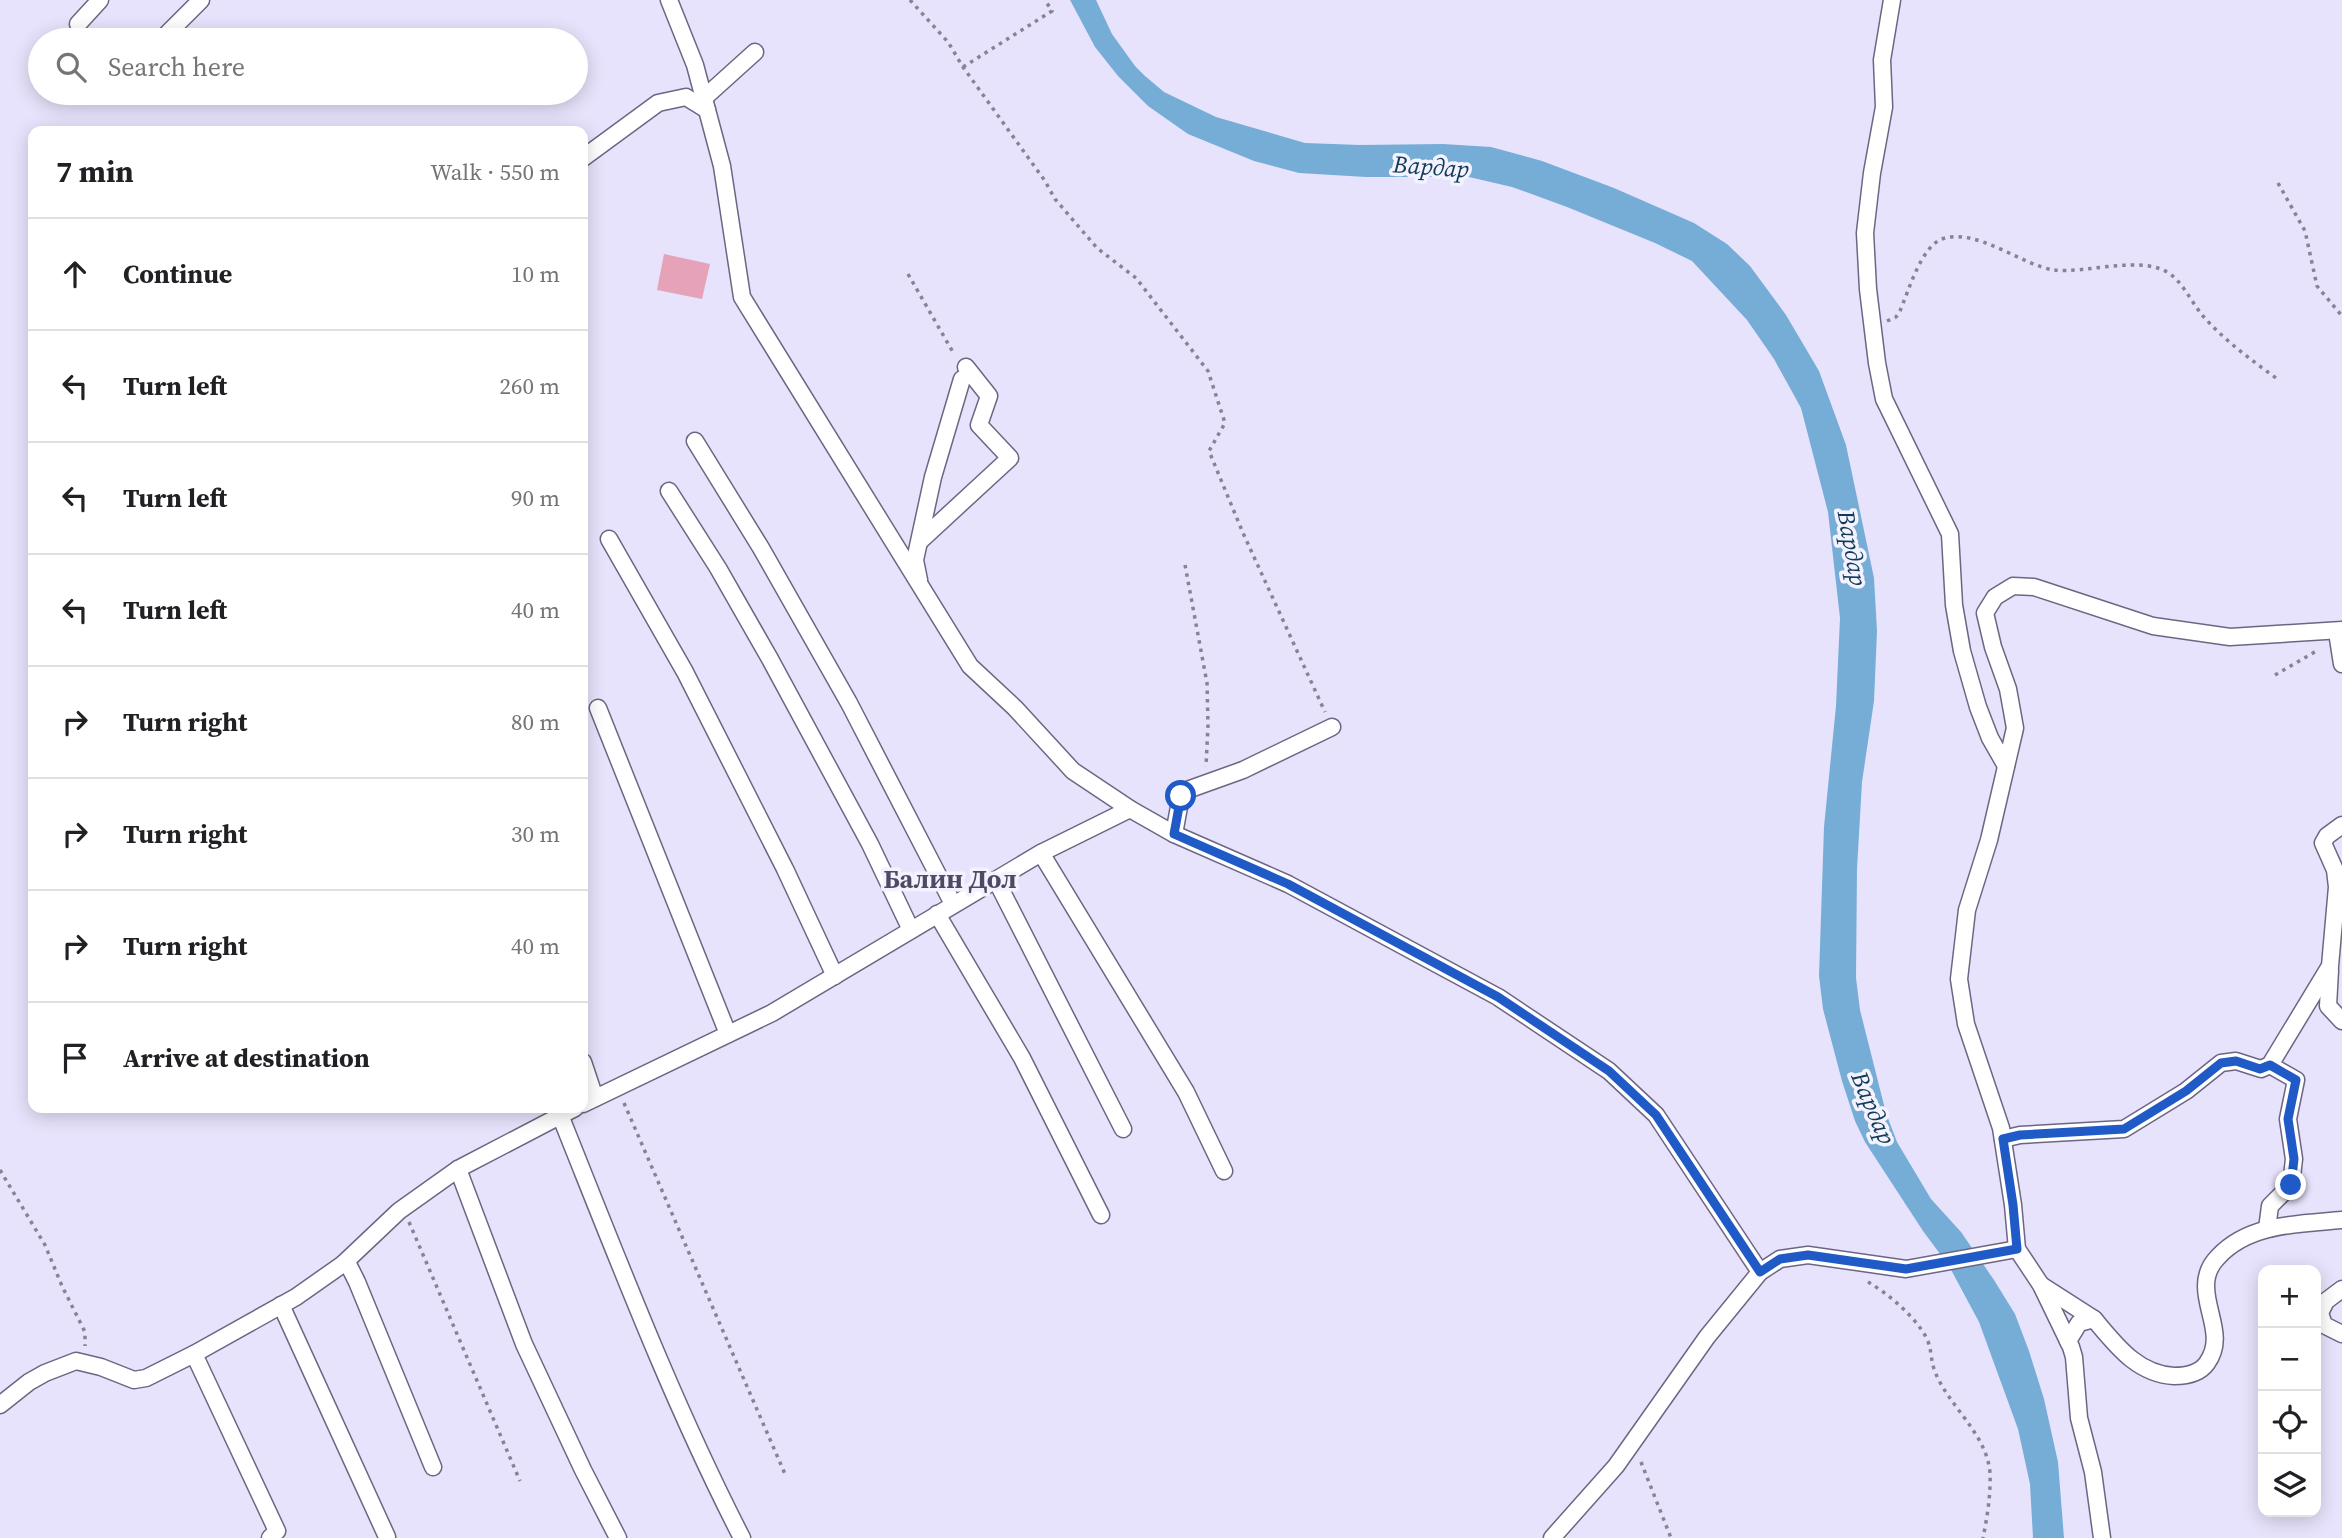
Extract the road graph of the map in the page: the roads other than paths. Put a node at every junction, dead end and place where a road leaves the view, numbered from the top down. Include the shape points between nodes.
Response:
1 (100, 0) edge
2 (201, 0) edge
3 (669, 0) edge
4 (1892, 0) edge
5 (78, 24) dead end
6 (173, 28) edge
7 (755, 52) dead end
8 (705, 104) junction
9 (588, 154) edge
10 (695, 441) dead end
11 (669, 491) dead end
12 (609, 539) dead end
13 (920, 541) junction
14 (921, 590) junction
15 (2338, 634) edge
16 (2342, 664) edge
17 (598, 708) dead end
18 (1332, 727) road end
19 (2006, 766) junction
20 (1130, 808) junction
21 (2342, 825) edge
22 (1174, 834) junction
23 (1041, 853) junction
24 (996, 880) junction
25 (954, 904) junction
26 (937, 914) junction
27 (911, 930) junction
28 (2330, 966) junction
29 (835, 976) junction
30 (2342, 1021) edge
31 (728, 1034) junction
32 (2270, 1065) junction
33 (589, 1101) edge
34 (564, 1113) edge
35 (560, 1115) junction
36 (1123, 1129) dead end
37 (2003, 1139) junction
38 (458, 1169) junction
39 (1224, 1171) dead end
40 (1101, 1215) dead end
41 (2342, 1220) edge
42 (2267, 1229) junction
43 (2017, 1249) junction
44 (343, 1264) junction
45 (1760, 1272) junction
46 (2041, 1285) junction
47 (2342, 1289) edge
48 (281, 1305) junction
49 (2094, 1320) junction
50 (2342, 1334) edge
51 (2068, 1342) junction
52 (194, 1354) junction
53 (0, 1405) edge
54 (433, 1467) dead end
55 (387, 1537) edge
56 (270, 1538) edge
57 (618, 1538) edge
58 (742, 1538) edge
59 (1552, 1538) edge
60 (2102, 1538) edge

1 - 5 street
2 - 6 street
3 - 8 street
4 - 19 street via 1882,60 1884,107 1865,233 1877,363 1884,399 1950,534 1962,651 1986,728
7 - 8 street
8 - 9 street via 685,97 658,103
8 - 14 street via 722,166 742,297
10 - 25 street via 849,703
11 - 27 street via 770,659
12 - 29 street via 685,673
13 - 13 street via 933,477 964,373 989,396 979,425 1010,458
13 - 14 street via 915,560
14 - 20 street via 970,666 1073,771
15 - 16 street
15 - 19 street via 2230,637 2153,626 2034,587 2013,586 1995,597 1985,613 2015,728
17 - 31 street
18 - 22 street via 1181,796
19 - 37 street via 1967,910 1959,979 1966,1024
20 - 22 street
20 - 23 street
21 - 28 street via 2323,843 2337,887
22 - 45 street via 1288,884 1498,997 1609,1071 1656,1115
23 - 24 street
23 - 39 street via 1186,1092
24 - 25 street
24 - 36 street
25 - 26 street
26 - 27 street
26 - 40 street via 1022,1058
27 - 29 street
28 - 30 street via 2328,1006
28 - 32 street
29 - 31 street
31 - 33 street
32 - 37 street via 2260,1069 2236,1061 2221,1063 2124,1129
32 - 42 street via 2296,1080 2288,1119 2294,1159 2291,1185 2270,1206
34 - 35 street
35 - 38 street
35 - 58 street via 712,1480
37 - 43 street
38 - 44 street via 399,1211
38 - 57 street via 524,1344
41 - 42 street
42 - 49 street via 2238,1241 2210,1267 2206,1289 2215,1347 2198,1372 2173,1376 2142,1367 2124,1355
43 - 45 street via 1906,1269 1808,1255 1780,1259
43 - 46 street
44 - 48 street
44 - 54 street via 348,1264 357,1282
45 - 59 street via 1590,1497
46 - 49 street
46 - 51 street
47 - 50 street via 2326,1301 2320,1314 2325,1325
48 - 52 street
48 - 55 street
49 - 51 street via 2079,1324
51 - 60 street
52 - 53 street via 134,1380 76,1361 29,1382
52 - 56 street via 277,1531

